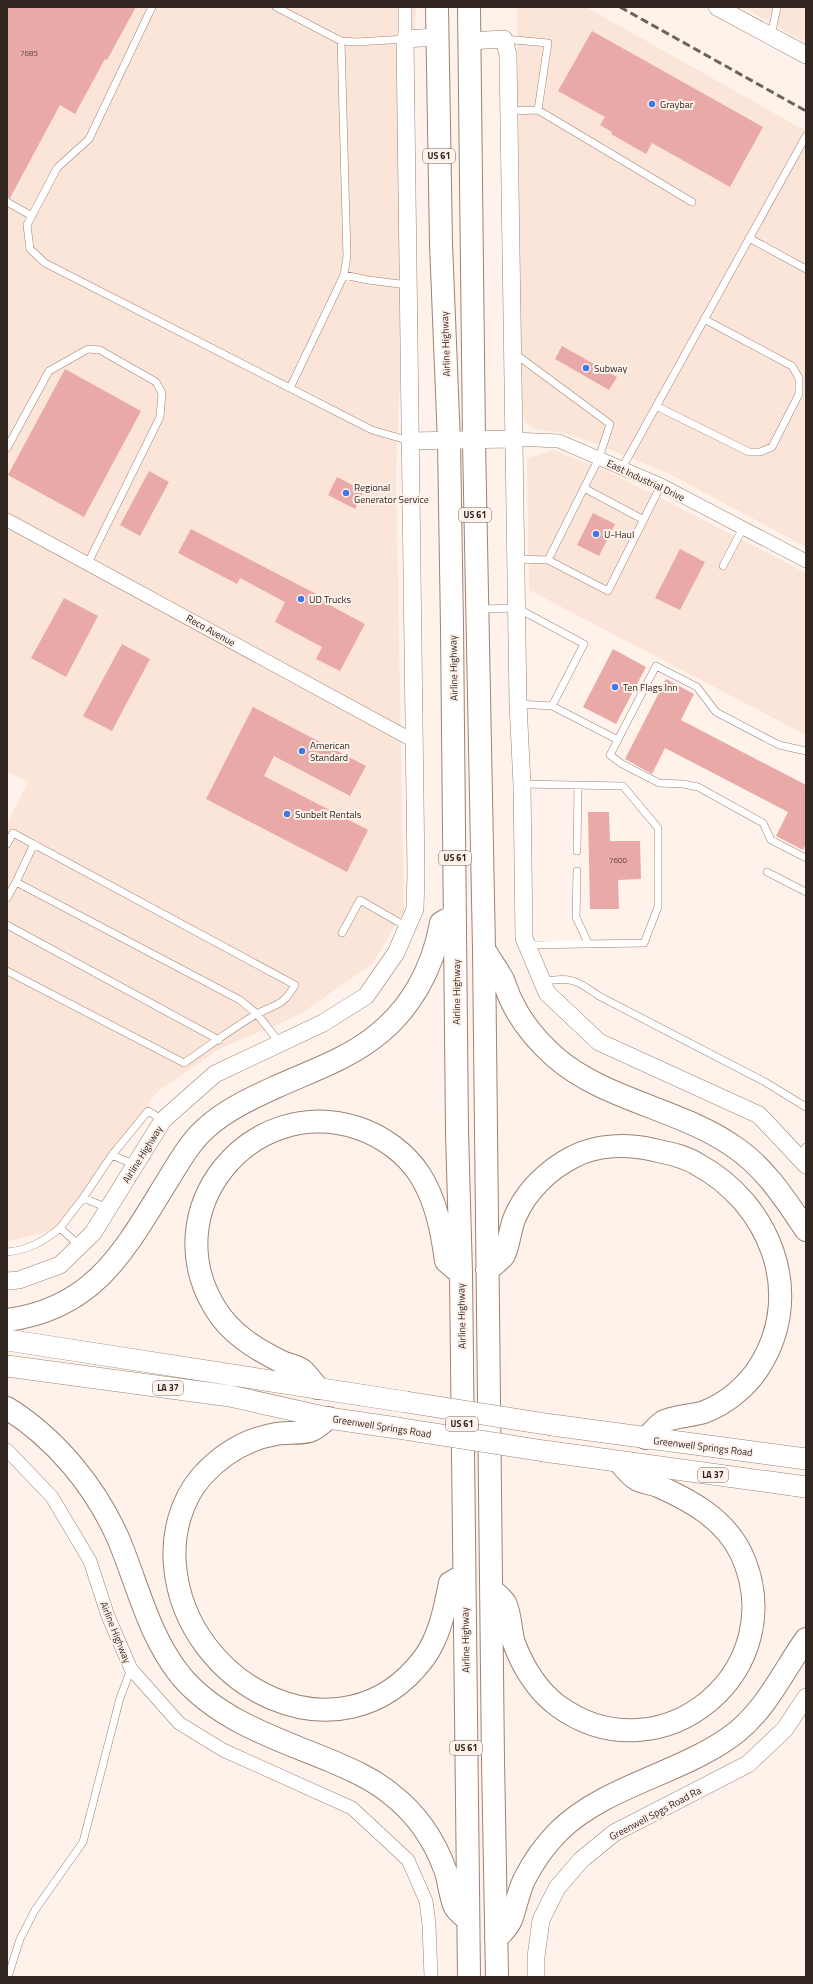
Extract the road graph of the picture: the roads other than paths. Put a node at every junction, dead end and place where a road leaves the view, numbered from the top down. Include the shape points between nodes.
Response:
1 (152, 7) edge
2 (276, 7) edge
3 (404, 7) edge
4 (437, 7) edge
5 (469, 7) edge
6 (717, 7) edge
7 (777, 7) edge
8 (771, 36) junction
9 (437, 37) junction
10 (405, 39) junction
11 (504, 39) junction
12 (341, 41) junction
13 (470, 41) junction
14 (806, 55) edge
15 (538, 110) junction
16 (508, 111) junction
17 (806, 136) edge
18 (7, 202) edge
19 (692, 202) dead end
20 (32, 216) junction
21 (749, 238) junction
22 (806, 269) edge
23 (344, 275) junction
24 (408, 285) junction
25 (704, 319) junction
26 (513, 352) junction
27 (290, 388) junction
28 (656, 406) junction
29 (514, 439) junction
30 (410, 441) junction
31 (461, 441) junction
32 (7, 448) edge
33 (599, 458) junction
34 (622, 468) junction
35 (662, 485) junction
36 (584, 488) junction
37 (7, 520) edge
38 (644, 520) junction
39 (744, 528) junction
40 (516, 559) junction
41 (548, 560) junction
42 (806, 561) edge
43 (88, 563) junction
44 (723, 566) dead end
45 (477, 608) junction
46 (517, 608) junction
47 (518, 704) junction
48 (552, 706) junction
49 (618, 740) junction
50 (414, 741) junction
51 (806, 751) edge
52 (522, 784) junction
53 (578, 786) junction
54 (7, 844) edge
55 (34, 844) junction
56 (577, 851) dead end
57 (806, 858) edge
58 (577, 871) dead end
59 (767, 872) dead end
60 (16, 882) junction
61 (806, 892) edge
62 (7, 898) edge
63 (455, 915) junction
64 (7, 925) edge
65 (407, 927) junction
66 (342, 933) dead end
67 (588, 943) junction
68 (527, 945) junction
69 (484, 950) junction
70 (7, 972) edge
71 (542, 982) junction
72 (257, 1014) junction
73 (219, 1040) junction
74 (280, 1043) junction
75 (806, 1106) edge
76 (163, 1120) junction
77 (112, 1155) junction
78 (804, 1156) edge
79 (135, 1165) junction
80 (83, 1198) junction
81 (108, 1208) junction
82 (60, 1228) junction
83 (806, 1230) edge
84 (80, 1246) junction
85 (7, 1252) edge
86 (487, 1270) junction
87 (460, 1273) junction
88 (7, 1281) edge
89 (7, 1320) edge
90 (7, 1340) edge
91 (7, 1366) edge
92 (318, 1388) junction
93 (7, 1408) edge
94 (328, 1418) junction
95 (646, 1438) junction
96 (7, 1450) edge
97 (806, 1459) edge
98 (620, 1462) junction
99 (806, 1487) edge
100 (464, 1575) junction
101 (492, 1590) junction
102 (806, 1639) edge
103 (131, 1669) junction
104 (806, 1697) edge
105 (468, 1921) junction
106 (496, 1939) junction
107 (8, 1977) edge
108 (431, 1977) edge
109 (469, 1977) edge
110 (497, 1977) edge
111 (536, 1977) edge

1 - 20 lane via 89,139 57,168
2 - 12 lane
3 - 10 street
4 - 9 highway, Airline Highway / US 61
5 - 13 highway, Airline Highway / US 61
6 - 8 street
7 - 8 lane
8 - 14 street
9 - 10 street
9 - 31 highway, Airline Highway / US 61 via 442,260
10 - 12 lane
10 - 24 street, Airline Highway
11 - 13 street
11 - 15 lane via 548,43
11 - 16 street via 508,55
12 - 23 lane via 347,256
13 - 31 highway, Airline Highway / US 61
15 - 16 lane
15 - 19 lane
16 - 26 street
17 - 21 lane
18 - 20 lane
20 - 27 lane via 27,225 30,249 45,263
21 - 22 lane
21 - 25 lane
23 - 24 lane
23 - 27 lane
24 - 30 street, Airline Highway
25 - 28 lane
25 - 28 lane via 792,366 799,378 799,394 772,447 760,452 749,452
26 - 29 street
26 - 33 lane via 610,424
27 - 30 lane via 372,430
28 - 34 lane
29 - 31 street, East Industrial Drive
29 - 33 street, East Industrial Drive via 559,441
29 - 40 street
30 - 31 street, East Industrial Drive
30 - 50 street, Airline Highway
31 - 45 highway, Airline Highway / US 61
31 - 63 highway, Airline Highway / US 61
32 - 43 lane via 49,371 88,349 100,350 156,382 162,393 160,417
33 - 34 street, East Industrial Drive
33 - 36 lane
34 - 35 street, East Industrial Drive
35 - 38 lane
35 - 39 street, East Industrial Drive
36 - 38 lane
36 - 41 lane
37 - 43 street, Reco Avenue
38 - 41 lane via 608,590
39 - 42 street, East Industrial Drive
39 - 44 lane
40 - 41 lane
40 - 46 street
43 - 50 street, Reco Avenue
45 - 46 lane
45 - 69 highway, Airline Highway / US 61
46 - 47 street
46 - 48 lane via 584,644
47 - 48 lane
47 - 52 street
48 - 49 lane
49 - 51 lane via 656,666 697,687 716,712 779,745
49 - 57 lane via 610,755 622,764 659,783 684,784 698,788 763,823 771,840
50 - 65 street, Airline Highway via 415,909
52 - 53 lane
52 - 68 street via 524,938
53 - 56 lane
53 - 67 lane via 623,786 658,828 658,907 644,943
54 - 55 lane via 13,833
55 - 60 lane
55 - 72 lane via 295,985 278,1006
58 - 67 lane via 576,917
59 - 61 lane
60 - 62 lane
60 - 72 lane via 240,1000
63 - 87 highway, Airline Highway / US 61
63 - 89 highway via 441,923 432,960 423,980 401,1012 372,1040 248,1099 215,1120 186,1150 130,1241 103,1274 79,1294 53,1308
64 - 73 lane
65 - 66 lane via 360,900
65 - 74 street, Airline Highway via 396,953 366,996 323,1023
67 - 68 lane
68 - 71 street
69 - 83 highway via 531,1033 556,1058 583,1077 706,1131 733,1146 748,1157 772,1182
69 - 86 highway, Airline Highway / US 61
70 - 73 lane via 184,1063
71 - 75 lane via 560,978 579,981 599,996
71 - 78 street via 547,993 599,1042 759,1115
72 - 73 lane
72 - 74 lane
74 - 76 street, Airline Highway via 215,1074
76 - 77 lane via 148,1111
76 - 79 street, Airline Highway
77 - 79 lane
77 - 80 lane
79 - 81 street, Airline Highway
80 - 81 lane
80 - 82 lane
81 - 84 street, Airline Highway via 92,1234
82 - 84 lane
82 - 85 lane via 46,1240 22,1250
84 - 88 street, Airline Highway via 60,1265 19,1280
86 - 95 highway via 504,1255 515,1216 542,1178 574,1156 588,1151 620,1146 643,1147 679,1156 697,1163 739,1195 753,1213 774,1254 779,1272 781,1300 776,1334 761,1366 750,1380 725,1401 704,1412 663,1422
86 - 101 highway, Airline Highway / US 61
87 - 92 highway via 446,1261 434,1206 419,1174 406,1158 380,1138 351,1126 317,1122 277,1129 245,1146 222,1169 205,1198 196,1244 201,1280 215,1308 235,1332 257,1349 302,1370
87 - 100 highway, Airline Highway / US 61
90 - 92 main road, Greenwell Springs Road / LA 37
91 - 94 main road, Greenwell Springs Road / LA 37 via 230,1396
92 - 95 main road, Greenwell Springs Road / LA 37, bridge
93 - 105 highway via 32,1425 49,1441 69,1461 94,1495 118,1538 155,1636 182,1677 225,1713 250,1727 358,1773 380,1785 400,1801 432,1840 447,1874 454,1907
94 - 98 main road, Greenwell Springs Road / LA 37, bridge
94 - 100 highway via 311,1431 264,1437 238,1447 211,1467 186,1503 175,1537 176,1577 192,1627 212,1655 247,1686 272,1699 302,1707 331,1709 362,1703 377,1698 402,1682 425,1657 440,1626 450,1583
95 - 97 main road, Greenwell Springs Road / LA 37
96 - 103 street, Airline Highway via 52,1497 90,1561 108,1616
98 - 99 main road, Greenwell Springs Road / LA 37
98 - 101 highway via 636,1479 684,1498 709,1514 732,1538 746,1566 754,1608 748,1642 734,1672 710,1701 678,1720 640,1729 605,1727 572,1714 547,1696 528,1672 514,1642 505,1603
100 - 105 highway, Airline Highway / US 61
101 - 106 highway, Airline Highway / US 61
102 - 106 highway via 762,1707 738,1730 708,1751 597,1804 560,1830 530,1869 510,1921
103 - 107 lane via 120,1698 83,1842 35,1910 20,1938
103 - 108 street, Airline Highway via 179,1722 223,1750 352,1808 408,1860 426,1901
104 - 111 street, Greenwell Spgs Road Ra via 785,1729 748,1764 614,1832 581,1860 557,1888 541,1920
105 - 109 highway, Airline Highway / US 61
106 - 110 highway, Airline Highway / US 61

